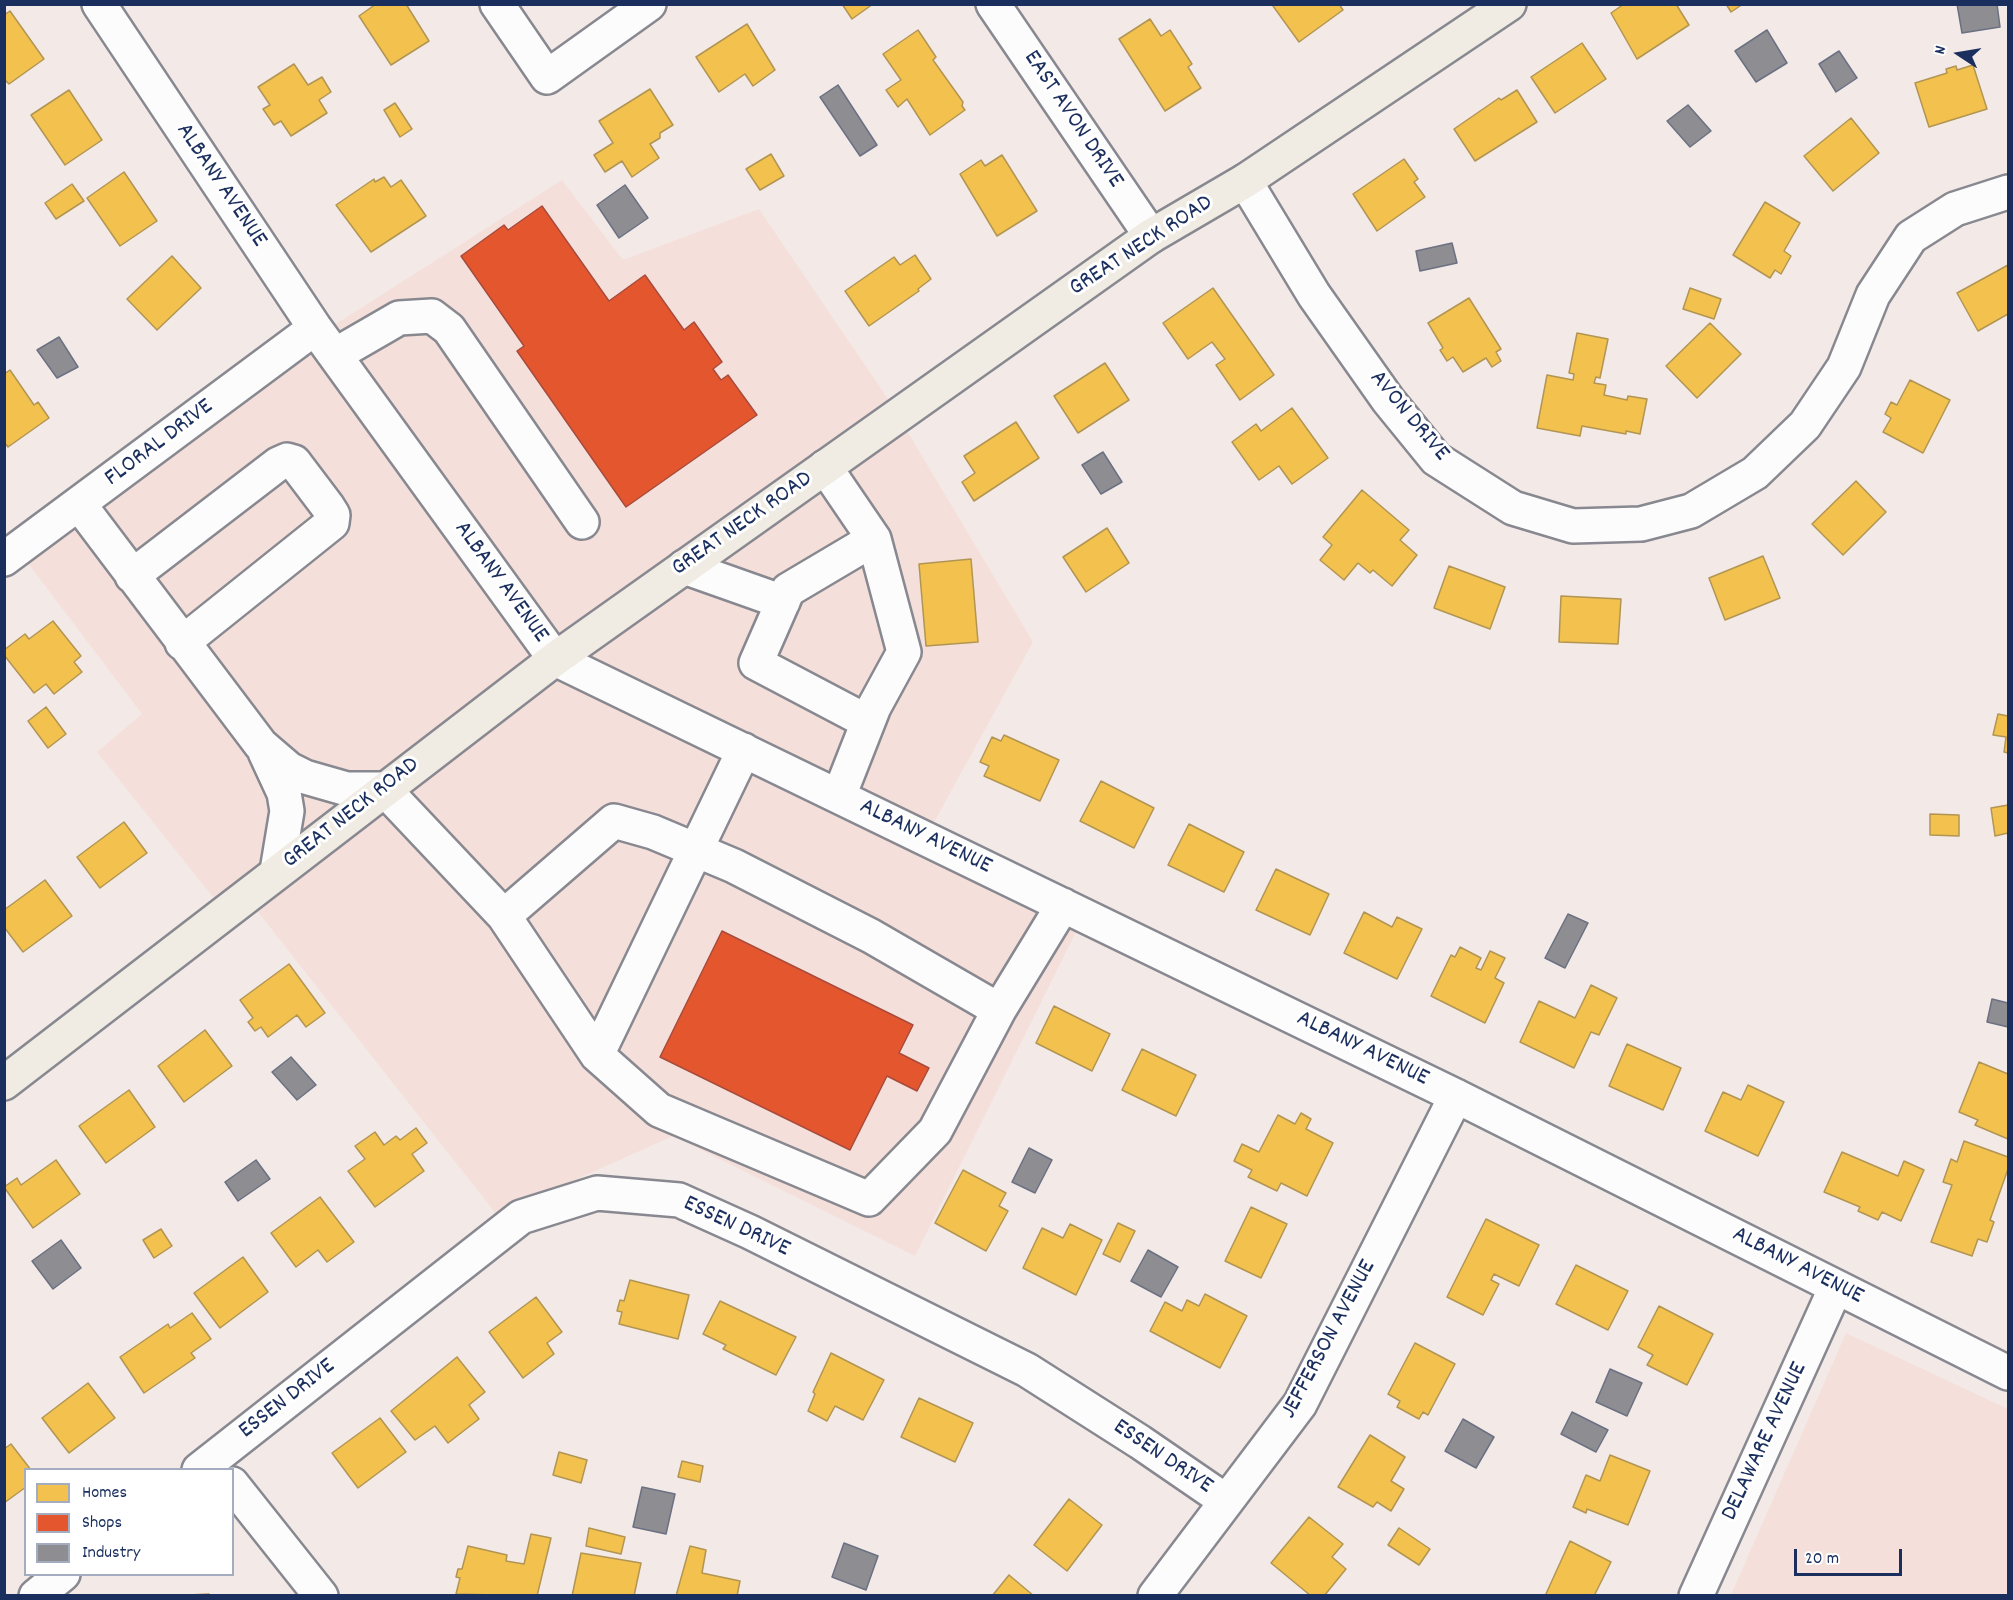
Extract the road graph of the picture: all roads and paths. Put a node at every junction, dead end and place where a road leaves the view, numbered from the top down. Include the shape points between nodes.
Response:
1 (99, 4) edge
2 (497, 4) edge
3 (649, 4) edge
4 (993, 4) edge
5 (1509, 4) edge
6 (1245, 181) junction
7 (2008, 192) edge
8 (1151, 236) junction
9 (315, 328) junction
10 (334, 355) junction
11 (825, 467) junction
12 (79, 504) junction
13 (582, 522) dead end
14 (874, 539) junction
15 (4, 559) edge
16 (684, 567) junction
17 (132, 576) junction
18 (783, 602) junction
19 (182, 643) junction
20 (555, 659) junction
21 (868, 722) junction
22 (261, 744) junction
23 (744, 750) junction
24 (384, 789) junction
25 (838, 796) junction
26 (696, 850) junction
27 (277, 872) junction
28 (1063, 905) junction
29 (504, 916) junction
30 (999, 1010) junction
31 (597, 1055) junction
32 (4, 1083) edge
33 (1456, 1096) junction
34 (1836, 1287) junction
35 (2008, 1373) edge
36 (220, 1468) edge
37 (234, 1492) edge
38 (1226, 1501) junction
39 (62, 1576) edge
40 (36, 1596) edge
41 (321, 1596) edge
42 (1155, 1596) edge
43 (1696, 1596) edge

1 - 9 street, ALBANY AVENUE
2 - 3 street via 547,77
4 - 8 street, EAST AVON DRIVE
5 - 6 main road, GREAT NECK ROAD
6 - 7 street, AVON DRIVE via 1314,295 1388,400 1437,459 1513,508 1573,526 1641,524 1691,511 1755,473 1805,425 1838,377 1873,295 1911,237 1955,209
6 - 8 main road, GREAT NECK ROAD
8 - 11 main road, GREAT NECK ROAD
9 - 10 street, ALBANY AVENUE
9 - 12 street, FLORAL DRIVE
10 - 13 street via 399,318 432,316 449,329
10 - 20 street, ALBANY AVENUE
11 - 14 street
11 - 16 main road, GREAT NECK ROAD
12 - 15 street, FLORAL DRIVE
12 - 17 street
14 - 18 street via 788,590
14 - 21 street via 904,652
16 - 18 street
16 - 20 main road, GREAT NECK ROAD
17 - 19 street
17 - 19 street via 287,460 294,462 328,507 332,523
18 - 21 street via 756,663
19 - 22 street
20 - 23 street, ALBANY AVENUE
20 - 24 main road, GREAT NECK ROAD
21 - 25 street
22 - 24 street via 304,777 347,789
22 - 27 street via 284,794 287,811
23 - 25 street, ALBANY AVENUE
23 - 26 street
24 - 27 main road, GREAT NECK ROAD
24 - 29 street
25 - 28 street, ALBANY AVENUE
26 - 29 street via 614,821
26 - 30 street via 871,936
26 - 31 street
27 - 32 main road, GREAT NECK ROAD
28 - 30 street
28 - 33 street, ALBANY AVENUE
29 - 31 street
30 - 31 street via 935,1131 870,1199 659,1110
33 - 34 street, ALBANY AVENUE
33 - 38 street, JEFFERSON AVENUE via 1300,1404
34 - 35 street, ALBANY AVENUE
34 - 43 street, DELAWARE AVENUE
36 - 38 street, ESSEN DRIVE via 521,1217 597,1193 680,1200 750,1232 1027,1370
37 - 41 street
38 - 42 street, JEFFERSON AVENUE
39 - 40 street

